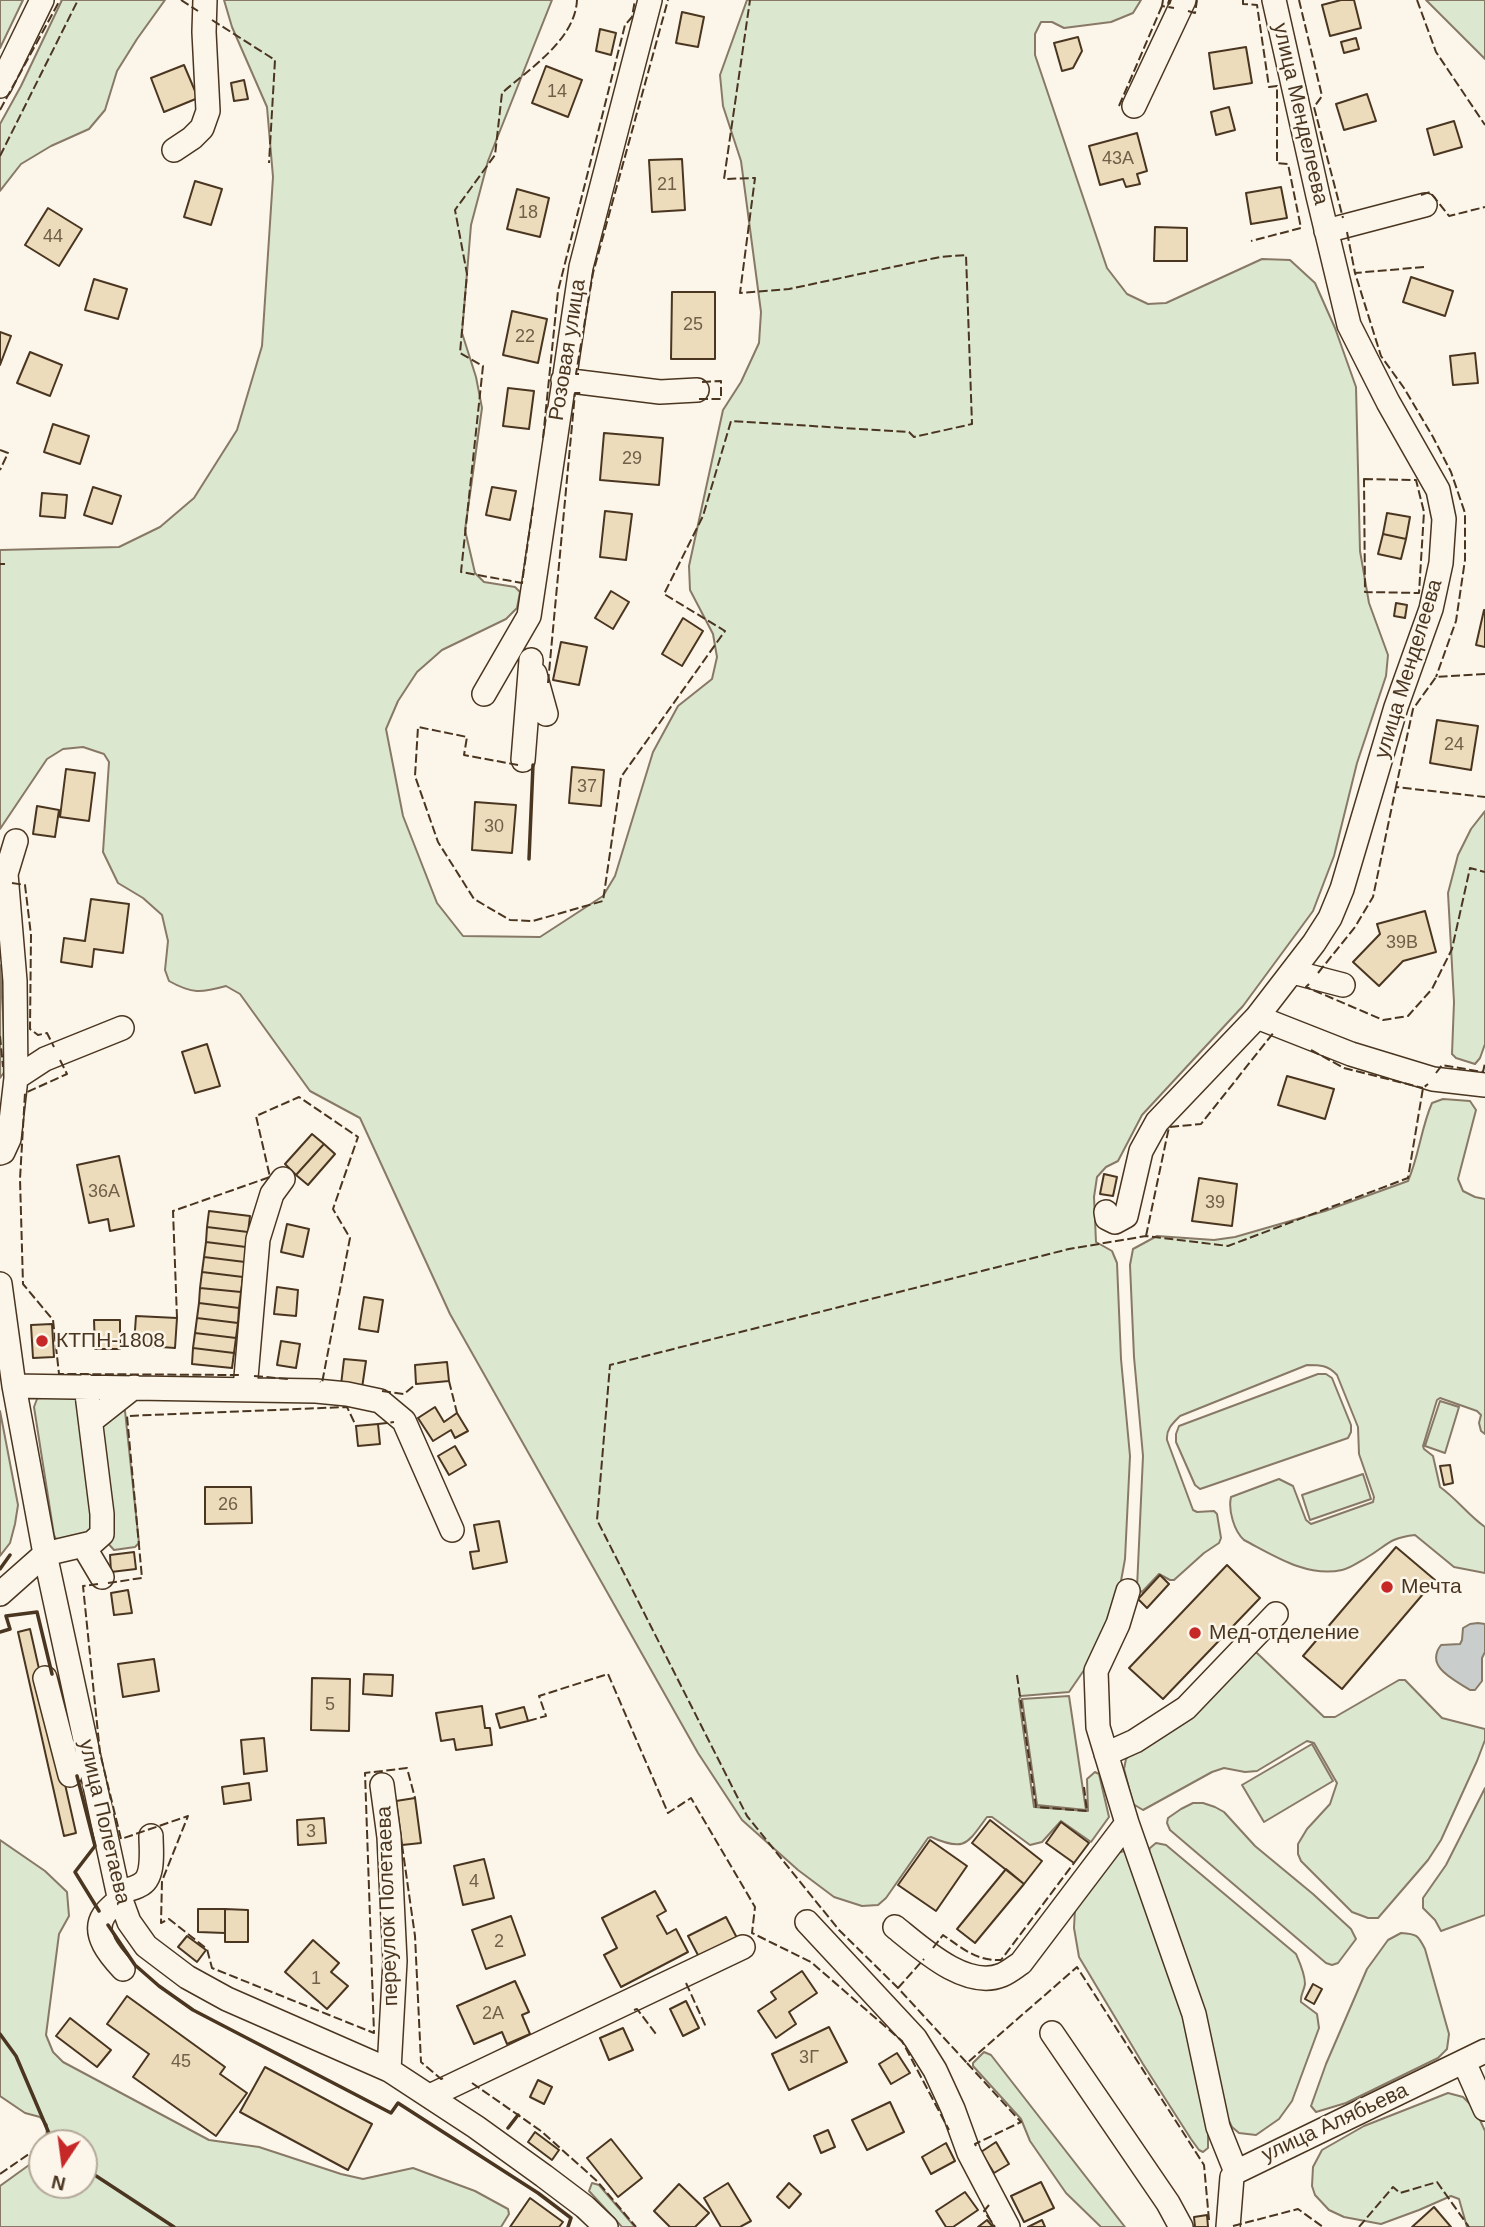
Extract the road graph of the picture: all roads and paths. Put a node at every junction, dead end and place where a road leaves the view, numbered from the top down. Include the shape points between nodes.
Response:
1 (42, 0) edge
2 (205, 0) edge
3 (650, 0) edge
4 (1184, 0) edge
5 (1274, 0) edge
6 (0, 86) edge
7 (1134, 106) dead end
8 (174, 150) dead end
9 (1425, 205) dead end
10 (1326, 231) junction
11 (563, 380) junction
12 (697, 390) dead end
13 (529, 616) junction
14 (531, 660) junction
15 (484, 694) dead end
16 (546, 714) dead end
17 (523, 760) dead end
18 (16, 841) dead end
19 (1293, 972) junction
20 (1342, 985) dead end
21 (1257, 1017) junction
22 (122, 1028) dead end
23 (16, 1078) junction
24 (1485, 1085) edge
25 (0, 1153) edge
26 (283, 1179) dead end
27 (1107, 1212) dead end
28 (0, 1284) edge
29 (14, 1386) junction
30 (86, 1386) junction
31 (134, 1387) junction
32 (245, 1389) junction
33 (91, 1421) junction
34 (452, 1530) dead end
35 (83, 1545) junction
36 (45, 1554) junction
37 (102, 1577) dead end
38 (1128, 1591) dead end
39 (0, 1594) edge
40 (1276, 1614) dead end
41 (45, 1678) dead end
42 (67, 1714) junction
43 (1106, 1754) junction
44 (70, 1775) dead end
45 (382, 1785) dead end
46 (1127, 1823) junction
47 (151, 1836) dead end
48 (119, 1896) junction
49 (807, 1922) dead end
50 (895, 1927) dead end
51 (743, 1947) dead end
52 (123, 1969) dead end
53 (1052, 2033) dead end
54 (1485, 2051) edge
55 (1464, 2062) junction
56 (389, 2070) junction
57 (430, 2096) junction
58 (1485, 2109) edge
59 (1236, 2172) junction
60 (606, 2227) edge
61 (1008, 2227) edge
62 (1181, 2227) edge
63 (1228, 2227) edge

1 - 6 street
2 - 8 street via 208,111 202,128
3 - 11 street, Розовая улица via 581,267
4 - 7 street
5 - 10 street, улица Менделеева
9 - 10 street
10 - 19 street, улица Менделеева via 1349,325 1438,490 1444,519 1431,609 1396,707 1342,889 1330,918
11 - 12 street via 660,392
11 - 13 street, Розовая улица
13 - 14 street
13 - 15 street, Розовая улица
14 - 16 street
14 - 17 street
18 - 23 street via 6,873 15,981
19 - 20 street
19 - 21 street, улица Менделеева
21 - 24 street via 1433,1079
21 - 27 street, улица Менделеева via 1157,1122 1141,1151 1126,1216 1115,1222 1107,1218
22 - 23 street via 45,1059
23 - 25 street via 9,1139
26 - 32 street via 272,1194 258,1239
28 - 29 street, улица Полетаева
29 - 30 street
29 - 36 street, улица Полетаева
30 - 31 street
30 - 33 street
31 - 32 street
31 - 33 street
32 - 34 street via 347,1394 380,1401 404,1421
33 - 35 street via 102,1534
35 - 36 street
35 - 37 street
36 - 39 street
36 - 42 street, улица Полетаева
38 - 43 street via 1096,1671 1098,1727
40 - 43 street via 1186,1709
41 - 42 street
42 - 44 street
42 - 48 street, улица Полетаева
43 - 46 street
45 - 56 street, переулок Полетаева via 395,1961
46 - 50 street via 1021,1963 1001,1976 962,1974
46 - 59 street via 1194,2014 1219,2127
47 - 48 street via 147,1880
48 - 52 street via 102,1916 100,1930 110,1954
48 - 56 street, улица Полетаева via 129,1923 146,1946 187,1977
49 - 61 street via 915,2038 936,2070 970,2153
51 - 57 street
53 - 62 street
54 - 55 street, улица Алябьева
55 - 58 street
55 - 59 street, улица Алябьева
56 - 57 street, улица Полетаева
57 - 60 street, улица Полетаева via 544,2176
59 - 63 street

